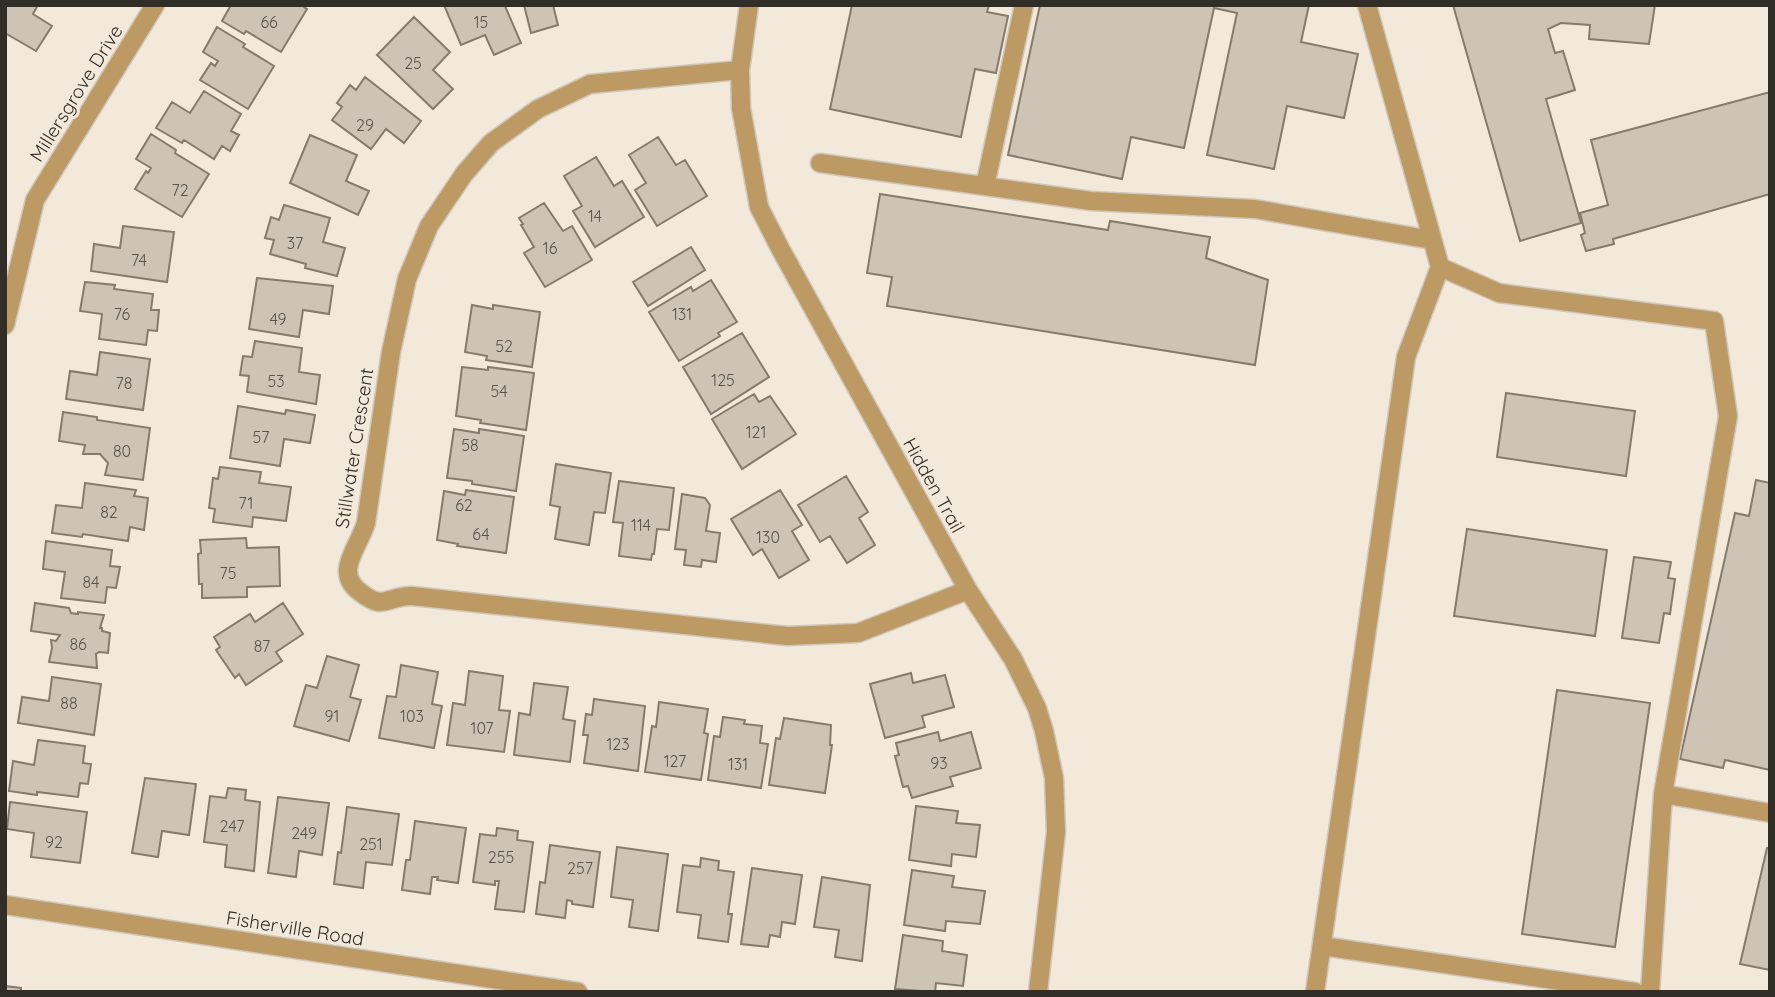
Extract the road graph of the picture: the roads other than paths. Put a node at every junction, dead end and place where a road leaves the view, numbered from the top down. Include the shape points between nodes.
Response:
1 (155, 5) edge
2 (749, 5) edge
3 (1024, 5) edge
4 (1367, 5) edge
5 (740, 70) junction
6 (820, 163) dead end
7 (985, 186) junction
8 (1432, 240) junction
9 (1440, 267) junction
10 (5, 325) edge
11 (968, 590) junction
12 (1663, 794) junction
13 (1770, 813) edge
14 (5, 905) edge
15 (1322, 946) junction
16 (578, 992) edge
17 (1038, 992) edge
18 (1315, 992) edge
19 (1635, 992) edge
20 (1650, 992) edge

1 - 10 street, Millersgrove Drive via 34,201
2 - 5 street, Hidden Trail
3 - 7 street
4 - 8 street
5 - 11 street, Hidden Trail via 741,108 759,207
5 - 11 street, Stillwater Crescent via 590,84 538,110 491,143 464,174 429,226 407,279 391,352 366,523 347,565 348,578 355,589 378,602 412,596 787,636 858,633
6 - 7 street
7 - 8 street via 1091,201 1255,209
8 - 9 street
9 - 12 street via 1499,293 1714,321 1728,416
9 - 15 street via 1406,357
11 - 17 street, Hidden Trail via 1013,659 1037,708 1054,778 1056,832
12 - 13 street
12 - 20 street
14 - 16 street, Fisherville Road
15 - 18 street
15 - 19 street

